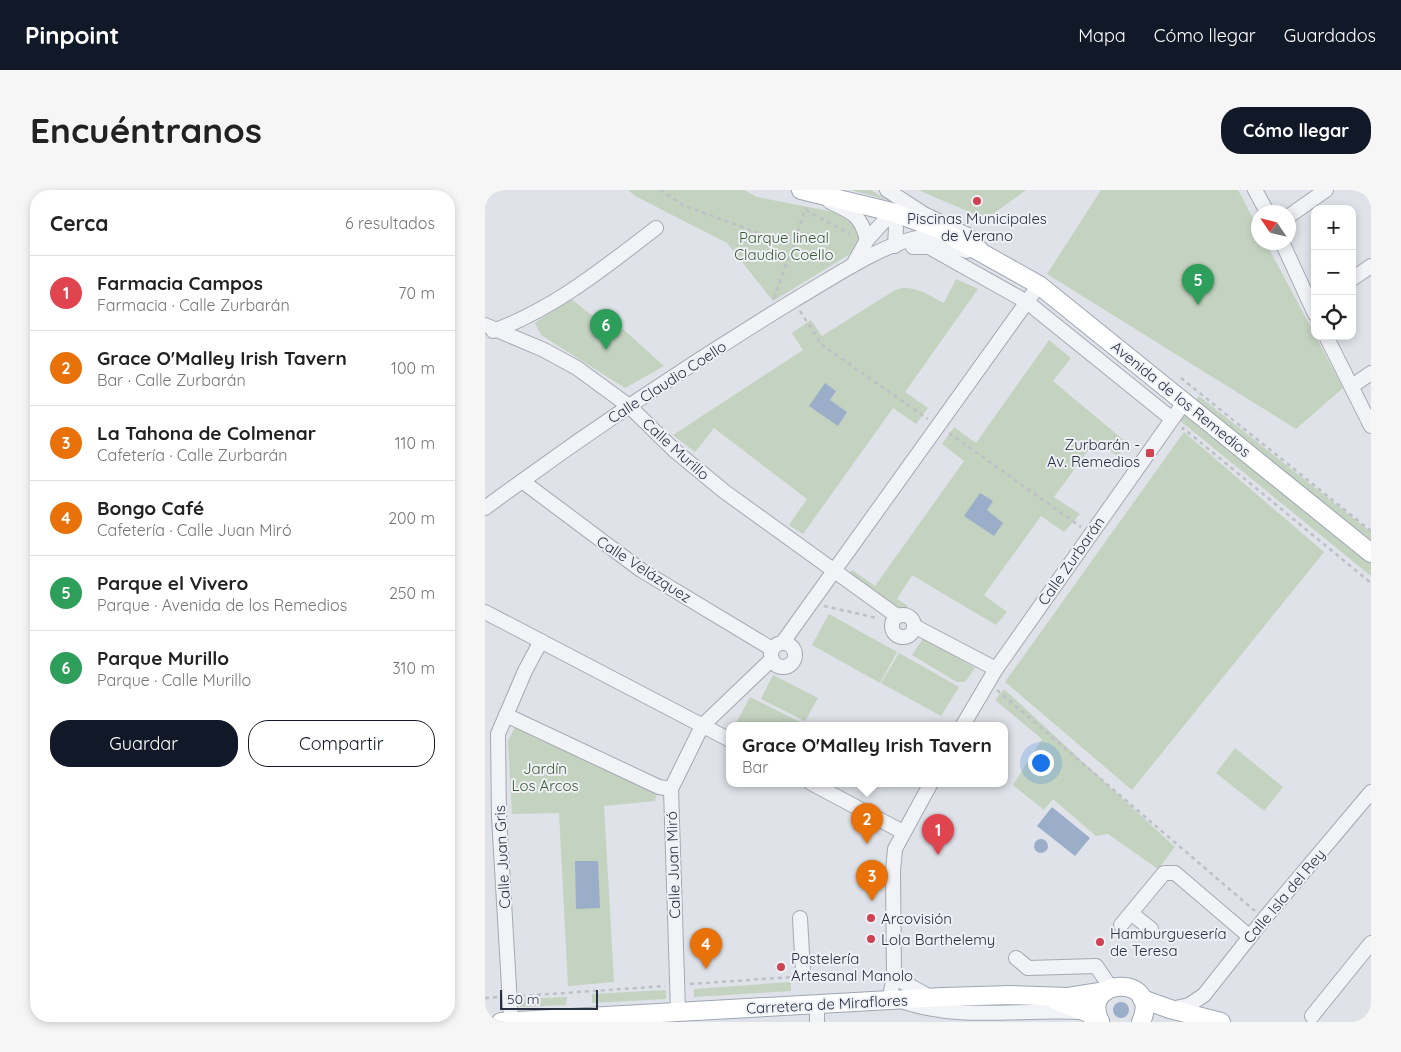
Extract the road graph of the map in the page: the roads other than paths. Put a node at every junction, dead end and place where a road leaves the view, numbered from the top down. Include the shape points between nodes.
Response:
1 (887, 190) edge
2 (1255, 190) edge
3 (1326, 190) edge
4 (805, 198) edge
5 (1263, 205) edge
6 (1296, 211) edge
7 (892, 212) junction
8 (656, 228) dead end
9 (860, 240) junction
10 (895, 246) junction
11 (1286, 250) edge
12 (985, 253) junction
13 (853, 265) junction
14 (1371, 266) edge
15 (1356, 276) edge
16 (1039, 285) junction
17 (1027, 302) junction
18 (1311, 303) edge
19 (489, 329) edge
20 (1328, 340) edge
21 (1371, 373) edge
22 (1352, 386) junction
23 (1185, 401) junction
24 (629, 406) junction
25 (1172, 419) junction
26 (1371, 426) edge
27 (522, 480) junction
28 (485, 508) edge
29 (1371, 553) edge
30 (834, 572) junction
31 (485, 612) edge
32 (894, 619) junction
33 (914, 626) junction
34 (541, 641) junction
35 (775, 650) junction
36 (995, 669) junction
37 (506, 715) junction
38 (965, 722) edge
39 (702, 726) junction
40 (726, 738) edge
41 (819, 787) edge
42 (929, 787) edge
43 (671, 788) junction
44 (1371, 792) edge
45 (903, 832) junction
46 (1131, 912) junction
47 (800, 918) dead end
48 (1121, 925) dead end
49 (1151, 929) dead end
50 (1250, 937) junction
51 (1371, 943) edge
52 (1016, 958) dead end
53 (802, 974) road end
54 (894, 977) junction
55 (1109, 989) junction
56 (938, 997) junction
57 (1048, 997) junction
58 (1142, 999) junction
59 (892, 1000) junction
60 (817, 1003) junction
61 (1170, 1009) junction
62 (678, 1012) junction
63 (1312, 1016) dead end
64 (629, 1018) edge
65 (1095, 1018) edge
66 (501, 1022) edge
67 (511, 1022) edge
68 (817, 1022) edge
69 (1141, 1022) edge
70 (1221, 1022) edge

1 - 12 street via 924,214 968,234
2 - 5 street
3 - 6 street
4 - 7 main road, Avenida de los Remedios via 847,200
4 - 9 street via 856,216 863,226
7 - 9 street
7 - 10 street via 896,228
7 - 12 main road, Avenida de los Remedios via 939,229
8 - 19 street via 591,278 517,322
9 - 13 street
10 - 12 street, Avenida de los Remedios via 917,238 936,238 959,250
10 - 13 street, Avenida de los Remedios
10 - 17 street, Avenida de los Remedios via 929,247
11 - 18 street
12 - 16 main road, Avenida de los Remedios
13 - 24 street, Calle Claudio Coello
14 - 15 street
16 - 17 street, Calle Juan Miró
16 - 23 main road, Avenida de los Remedios
17 - 25 street, Avenida de los Remedios
17 - 30 street, Calle Juan Miró
19 - 24 street, Calle Murillo via 544,350 577,368
20 - 22 street
21 - 22 street
22 - 26 street
23 - 25 street, Calle Zurbarán
23 - 29 main road, Avenida de los Remedios
24 - 27 street, Calle Claudio Coello
24 - 30 street, Calle Murillo via 674,450 718,486
25 - 36 street, Calle Zurbarán
27 - 28 street, Calle Claudio Coello
27 - 35 street, Calle Velázquez via 641,570
30 - 32 street, Calle Murillo
30 - 35 street, Calle Juan Miró
31 - 34 street
32 - 33 street via 903,614 910,617
32 - 33 street via 893,632 903,638 910,635
33 - 36 street
34 - 37 street, Calle Juan Gris
34 - 39 street
35 - 39 street, Calle Juan Miró
36 - 38 street, Calle Zurbarán
37 - 43 street via 659,787
37 - 67 street, Calle Juan Gris via 498,734 497,752
39 - 40 street
39 - 43 street, Calle Juan Miró
41 - 45 street
42 - 45 street
43 - 62 street, Calle Juan Miró
44 - 50 street, Calle Isla del Rey
45 - 54 street via 895,849 893,871
46 - 48 street
46 - 49 street
46 - 50 street via 1164,873 1171,872
47 - 53 street
50 - 61 street, Calle Isla del Rey via 1204,995 1189,1006
51 - 63 street
52 - 55 street via 1028,968 1096,966
54 - 56 street
54 - 59 street
55 - 57 main road via 1068,997
55 - 58 main road via 1118,986 1132,988
55 - 65 main road via 1098,1002
56 - 57 main road, Carretera de Miraflores
56 - 59 main road, Carretera de Miraflores
57 - 65 main road
58 - 61 main road
58 - 69 main road via 1144,1014
59 - 60 main road, Carretera de Miraflores
59 - 65 street via 926,1010
60 - 62 main road, Carretera de Miraflores
60 - 68 street
61 - 70 main road
62 - 64 main road, Carretera de Miraflores
64 - 67 main road, Carretera de Miraflores
66 - 67 main road, Carretera de Miraflores

